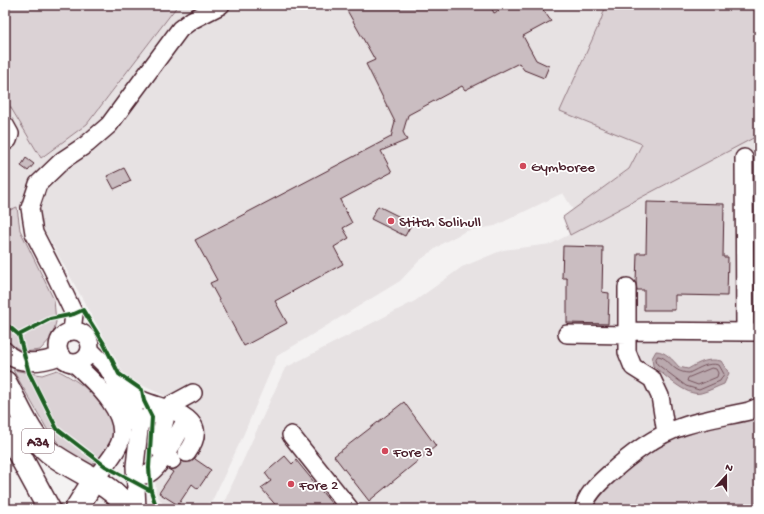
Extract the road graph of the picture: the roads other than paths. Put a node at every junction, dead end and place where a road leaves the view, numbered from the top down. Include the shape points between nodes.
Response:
1 (221, 5) edge
2 (5, 125) edge
3 (5, 142) edge
4 (744, 158) dead end
5 (627, 287) dead end
6 (72, 331) junction
7 (754, 332) edge
8 (567, 334) dead end
9 (627, 335) junction
10 (90, 350) junction
11 (5, 351) edge
12 (67, 360) junction
13 (5, 382) edge
14 (119, 388) junction
15 (194, 393) dead end
16 (759, 406) edge
17 (160, 411) junction
18 (138, 426) junction
19 (5, 428) edge
20 (666, 433) junction
21 (291, 435) dead end
22 (175, 456) junction
23 (135, 477) junction
24 (94, 480) junction
25 (584, 505) edge
26 (49, 509) edge
27 (76, 509) edge
28 (129, 509) edge
29 (137, 509) edge
30 (350, 509) edge

1 - 6 lane via 180,29 108,125 87,144 63,160 38,184 30,208 34,234 74,314
2 - 3 lane via 10,134
4 - 7 lane via 745,329
5 - 9 lane
6 - 10 lane via 87,336
6 - 12 lane via 66,333 58,344
7 - 9 lane via 634,331
8 - 9 lane
9 - 20 lane via 627,352 633,367 652,379 660,396
10 - 12 lane via 84,360
10 - 14 lane via 107,367
11 - 12 lane via 16,359 25,361
12 - 24 lane via 98,386 122,427 120,442
13 - 24 highway, A34 via 37,440 54,455
14 - 17 lane
14 - 18 lane via 133,411
15 - 17 lane
16 - 20 lane via 750,411 684,426
17 - 18 lane via 151,414
17 - 22 lane via 165,420 157,447
17 - 22 lane via 178,413 186,419
18 - 23 lane via 140,430
19 - 26 highway, A34
20 - 25 lane via 622,462 602,481
21 - 30 lane
22 - 23 lane via 149,473
23 - 29 lane
24 - 27 highway
24 - 28 highway, A34 via 114,492

